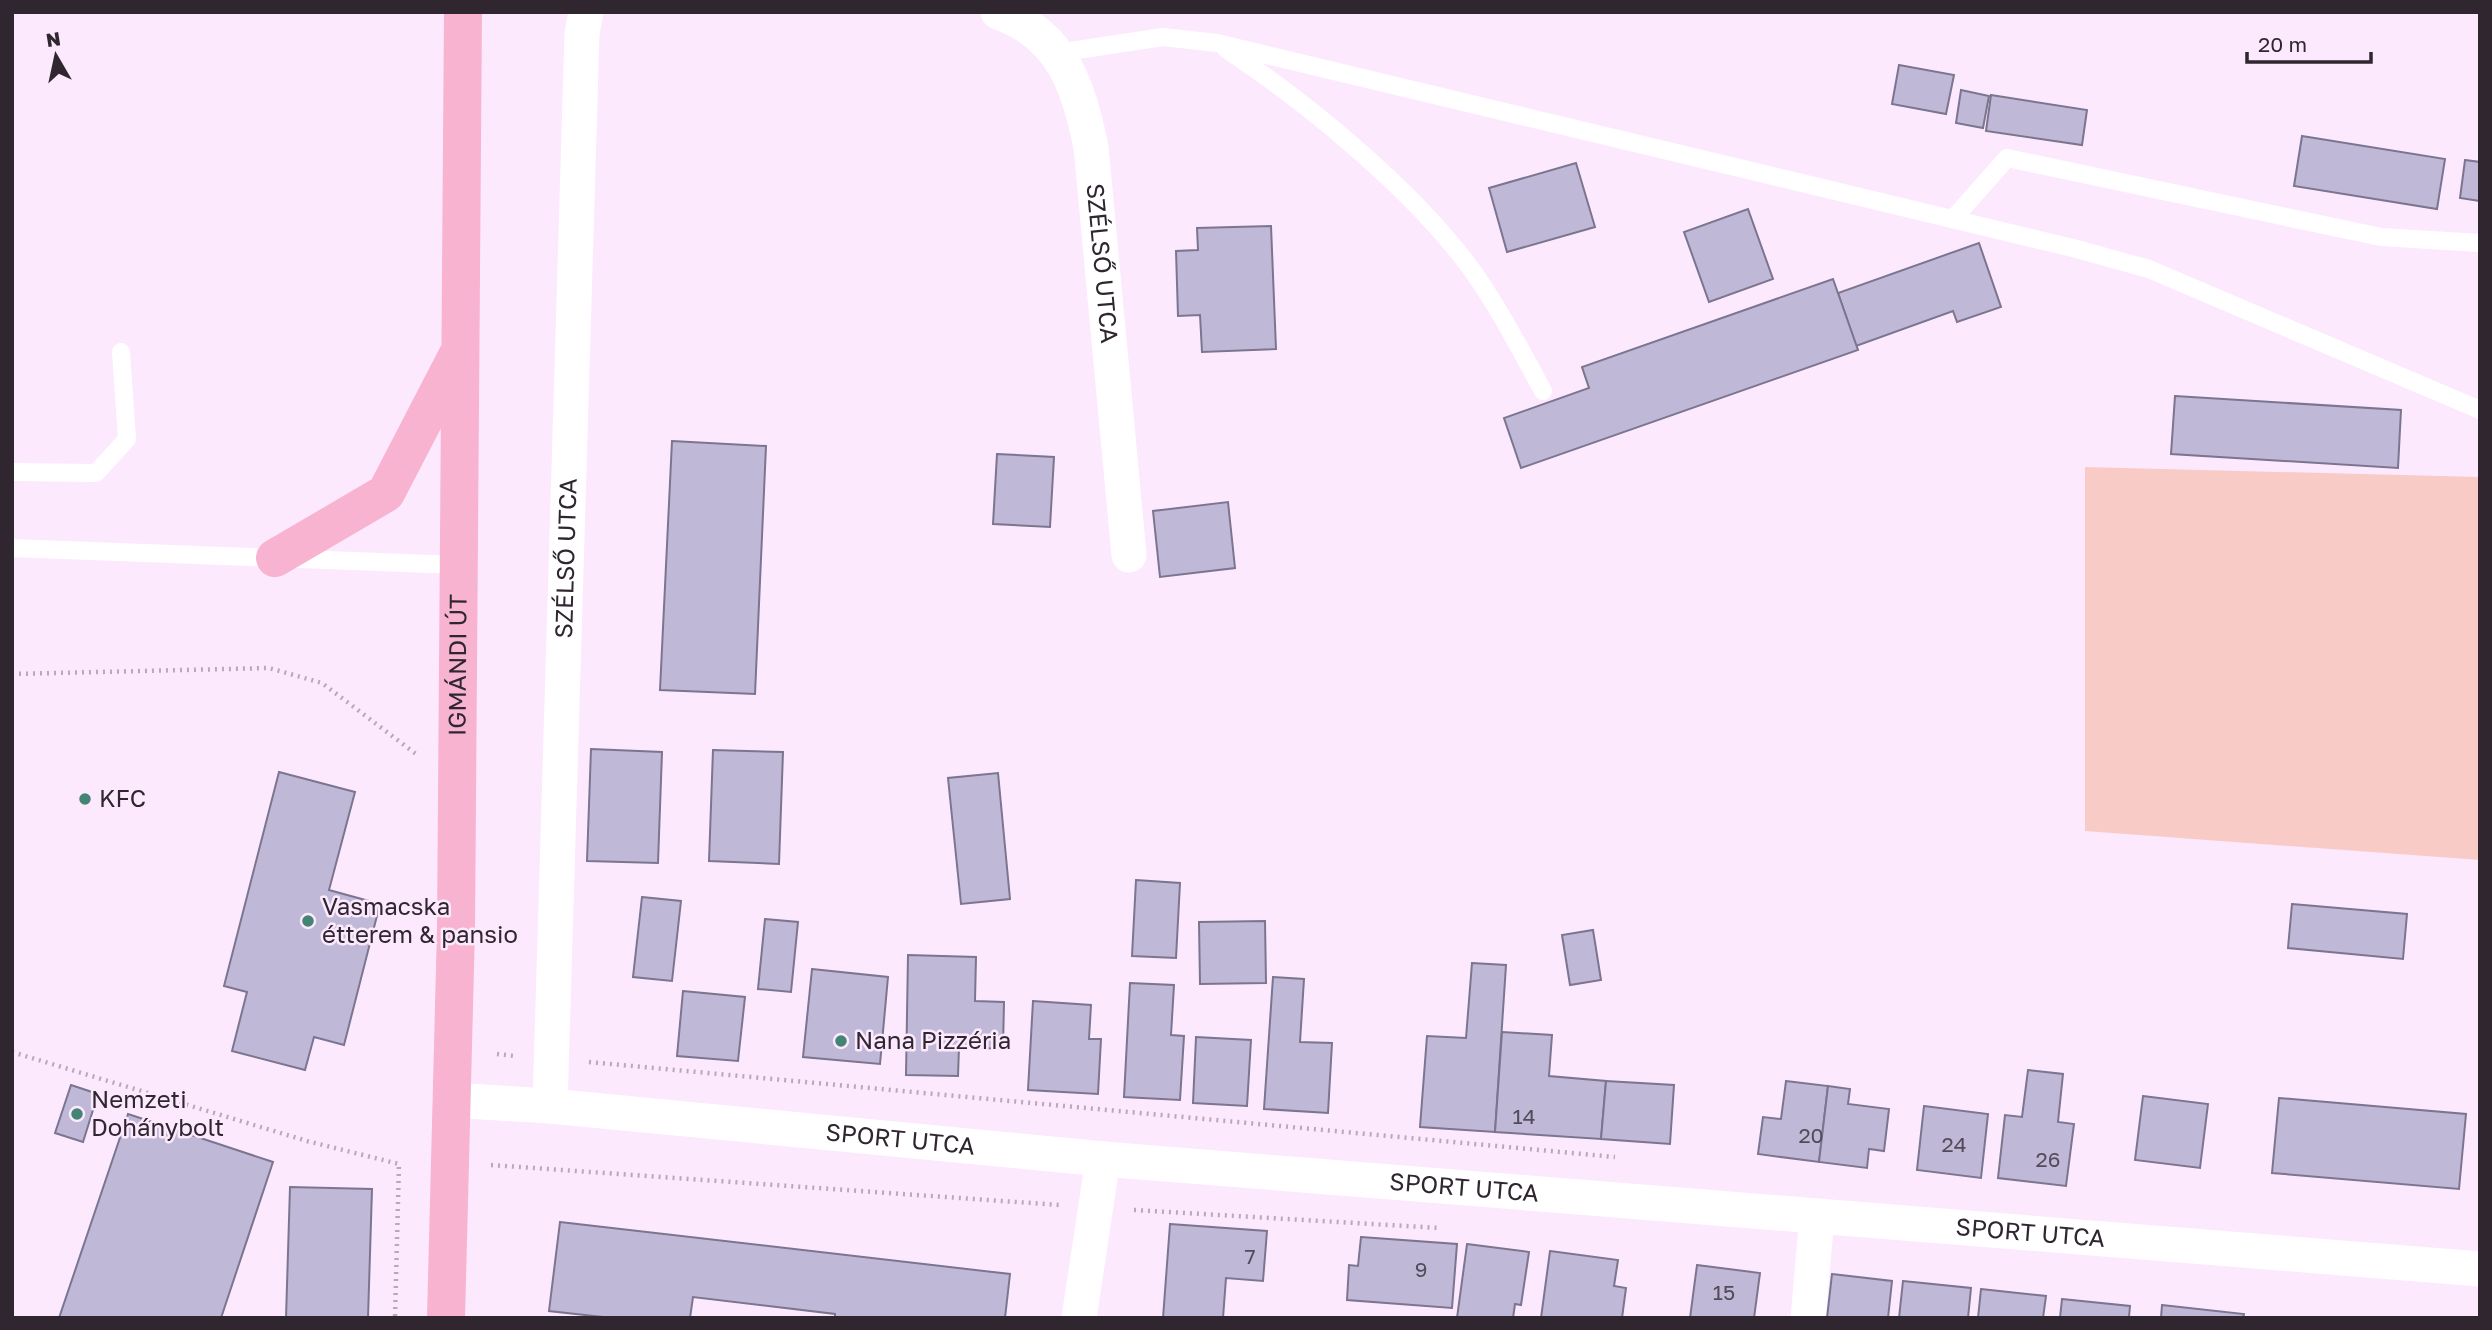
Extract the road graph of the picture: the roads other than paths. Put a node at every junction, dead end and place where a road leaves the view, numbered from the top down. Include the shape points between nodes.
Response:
1 (463, 12) edge
2 (586, 12) edge
3 (998, 12) edge
4 (1217, 43) junction
5 (1057, 53) junction
6 (1953, 219) junction
7 (2480, 243) edge
8 (460, 351) junction
9 (121, 352) dead end
10 (1543, 391) dead end
11 (2480, 410) edge
12 (12, 472) edge
13 (12, 548) edge
14 (1129, 555) dead end
15 (275, 558) junction
16 (458, 565) junction
17 (450, 1100) junction
18 (550, 1106) junction
19 (1103, 1159) junction
20 (1817, 1217) junction
21 (2480, 1269) edge
22 (446, 1318) edge
23 (1079, 1318) edge
24 (1808, 1318) edge

1 - 8 main road, IGMÁNDI ÚT
2 - 18 street, SZÉLSŐ UTCA
3 - 5 street, SZÉLSŐ UTCA via 1037,33
4 - 5 lane via 1163,37
4 - 6 lane
4 - 10 lane via 1318,116 1432,224 1466,261 1500,312
5 - 14 street, SZÉLSŐ UTCA via 1072,77 1091,147
6 - 7 lane via 2007,158 2381,237
6 - 11 lane via 2150,269
8 - 15 main road via 386,493
8 - 16 main road, IGMÁNDI ÚT
9 - 12 lane via 127,439 96,472
13 - 15 lane
15 - 16 lane
16 - 17 main road, IGMÁNDI ÚT
17 - 18 street, SPORT UTCA
17 - 22 main road, IGMÁNDI ÚT
18 - 19 street, SPORT UTCA
19 - 20 street, SPORT UTCA
19 - 23 street
20 - 21 street, SPORT UTCA
20 - 24 street

